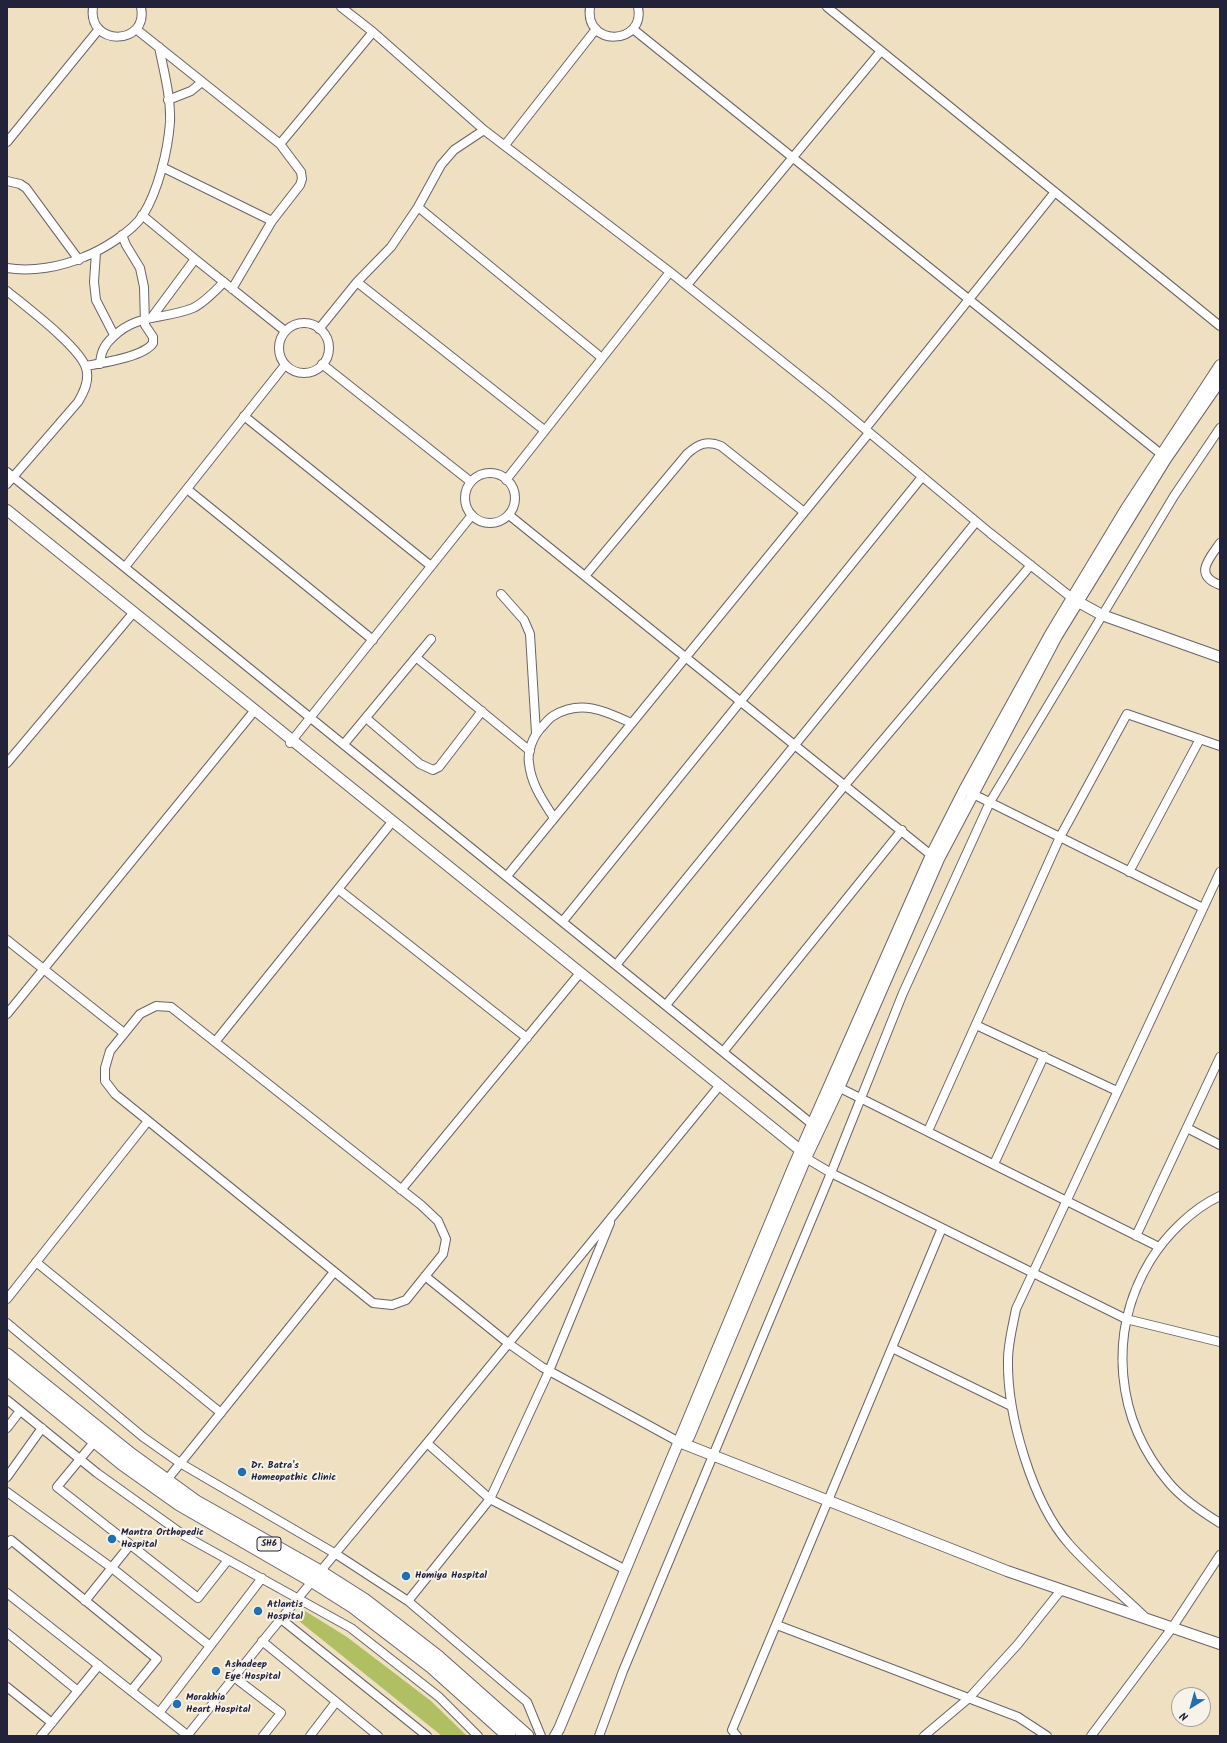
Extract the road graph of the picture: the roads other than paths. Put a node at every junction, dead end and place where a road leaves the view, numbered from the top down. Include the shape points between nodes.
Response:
1 (93, 7) edge
2 (141, 7) edge
3 (342, 7) edge
4 (590, 7) edge
5 (638, 7) edge
6 (827, 7) edge
7 (99, 29) junction
8 (136, 29) junction
9 (596, 29) junction
10 (633, 29) junction
11 (373, 32) junction
12 (159, 47) junction
13 (881, 51) junction
14 (202, 82) junction
15 (168, 100) junction
16 (484, 130) junction
17 (7, 142) edge
18 (280, 144) junction
19 (505, 145) junction
20 (793, 157) junction
21 (162, 167) junction
22 (7, 181) edge
23 (1055, 192) junction
24 (418, 207) junction
25 (142, 216) junction
26 (272, 221) junction
27 (122, 235) junction
28 (96, 252) junction
29 (195, 259) junction
30 (79, 260) junction
31 (7, 268) edge
32 (670, 272) junction
33 (224, 282) junction
34 (357, 282) junction
35 (686, 285) junction
36 (232, 289) junction
37 (7, 291) edge
38 (969, 299) junction
39 (148, 318) junction
40 (1220, 326) edge
41 (319, 329) junction
42 (285, 331) junction
43 (114, 335) junction
44 (602, 358) junction
45 (100, 364) junction
46 (285, 364) junction
47 (322, 364) junction
48 (86, 366) junction
49 (1219, 368) edge
50 (1220, 382) edge
51 (244, 416) junction
52 (1220, 428) edge
53 (544, 430) junction
54 (867, 431) junction
55 (1161, 454) junction
56 (10, 474) edge
57 (922, 477) junction
58 (506, 480) junction
59 (471, 482) junction
60 (7, 484) edge
61 (186, 489) junction
62 (804, 512) junction
63 (8, 513) edge
64 (472, 515) junction
65 (509, 515) junction
66 (976, 522) junction
67 (1220, 543) edge
68 (1030, 565) junction
69 (431, 566) junction
70 (125, 567) junction
71 (585, 576) junction
72 (1220, 585) edge
73 (501, 594) dead end
74 (1075, 600) junction
75 (133, 614) junction
76 (1102, 615) junction
77 (431, 639) dead end
78 (373, 640) junction
79 (685, 656) junction
80 (1220, 656) edge
81 (416, 658) junction
82 (742, 702) junction
83 (254, 711) junction
84 (482, 711) junction
85 (311, 717) junction
86 (366, 718) junction
87 (631, 723) junction
88 (536, 734) junction
89 (1200, 739) junction
90 (292, 742) junction
91 (344, 744) junction
92 (795, 745) junction
93 (1220, 746) edge
94 (530, 751) junction
95 (7, 764) edge
96 (845, 785) junction
97 (968, 792) junction
98 (990, 802) junction
99 (554, 818) junction
100 (391, 823) junction
101 (902, 830) junction
102 (1060, 838) junction
103 (931, 855) junction
104 (1129, 872) junction
105 (1220, 872) edge
106 (507, 876) junction
107 (338, 889) junction
108 (1203, 908) junction
109 (563, 921) junction
110 (7, 940) edge
111 (616, 965) junction
112 (44, 969) junction
113 (579, 975) junction
114 (666, 1005) junction
115 (7, 1014) edge
116 (976, 1025) junction
117 (124, 1033) junction
118 (527, 1038) junction
119 (215, 1042) junction
120 (723, 1052) junction
121 (1044, 1056) junction
122 (1220, 1057) edge
123 (829, 1084) junction
124 (718, 1086) junction
125 (840, 1088) junction
126 (1117, 1091) junction
127 (861, 1098) junction
128 (148, 1121) junction
129 (812, 1124) junction
130 (1187, 1128) junction
131 (928, 1131) junction
132 (1220, 1145) edge
133 (805, 1156) junction
134 (994, 1164) junction
135 (831, 1172) junction
136 (401, 1190) junction
137 (1220, 1196) edge
138 (1066, 1200) junction
139 (613, 1215) junction
140 (942, 1228) junction
141 (1136, 1236) junction
142 (1159, 1247) junction
143 (36, 1262) junction
144 (334, 1272) junction
145 (1032, 1273) junction
146 (425, 1276) junction
147 (7, 1299) edge
148 (1126, 1319) junction
149 (7, 1323) edge
150 (1220, 1342) edge
151 (508, 1343) junction
152 (892, 1348) junction
153 (7, 1355) edge
154 (7, 1369) edge
155 (549, 1371) junction
156 (7, 1400) edge
157 (1011, 1406) junction
158 (20, 1411) junction
159 (221, 1413) junction
160 (7, 1428) edge
161 (42, 1428) junction
162 (95, 1441) junction
163 (427, 1442) junction
164 (683, 1444) junction
165 (714, 1456) junction
166 (80, 1459) junction
167 (180, 1463) junction
168 (7, 1477) edge
169 (166, 1481) junction
170 (7, 1492) edge
171 (490, 1499) junction
172 (828, 1501) junction
173 (1220, 1523) edge
174 (7, 1545) edge
175 (130, 1545) junction
176 (336, 1554) junction
177 (1220, 1555) edge
178 (228, 1560) junction
179 (112, 1568) junction
180 (626, 1570) junction
181 (317, 1577) junction
182 (262, 1578) junction
183 (1061, 1590) junction
184 (7, 1593) edge
185 (299, 1598) junction
186 (85, 1601) junction
187 (408, 1601) junction
188 (281, 1619) junction
189 (1147, 1619) junction
190 (777, 1625) junction
191 (1172, 1628) junction
192 (7, 1633) edge
193 (262, 1641) junction
194 (1220, 1644) edge
195 (210, 1646) junction
196 (99, 1665) junction
197 (234, 1677) junction
198 (7, 1687) edge
199 (78, 1691) junction
200 (131, 1691) junction
201 (969, 1698) junction
202 (336, 1702) junction
203 (159, 1713) junction
204 (52, 1723) junction
205 (41, 1736) edge
206 (187, 1736) edge
207 (263, 1736) edge
208 (310, 1736) edge
209 (378, 1736) edge
210 (427, 1736) edge
211 (478, 1736) edge
212 (509, 1736) edge
213 (527, 1736) edge
214 (541, 1736) edge
215 (555, 1736) edge
216 (564, 1736) edge
217 (599, 1736) edge
218 (737, 1736) edge
219 (924, 1736) edge
220 (1047, 1736) edge
221 (1091, 1736) edge

1 - 7 street via 94,22
2 - 8 street via 141,22
3 - 11 street
4 - 9 street via 591,22
5 - 10 street via 638,22
6 - 13 street
7 - 8 street via 108,36 117,37 127,35
7 - 17 street
8 - 12 street
9 - 10 street via 605,36 614,37 624,35
9 - 19 street
10 - 20 street
11 - 16 street
11 - 18 street
12 - 14 street
12 - 15 street
13 - 20 street
13 - 23 street
14 - 15 street via 191,91
14 - 18 street
15 - 21 street via 170,122
16 - 19 street
16 - 24 street via 454,150 441,165
18 - 26 street via 301,172 302,179
19 - 32 street
20 - 35 street
20 - 38 street
21 - 25 street
21 - 26 street
22 - 30 street via 26,188
23 - 38 street
23 - 40 street
24 - 34 street via 391,247
24 - 44 street
25 - 27 street
25 - 29 street
26 - 36 street
27 - 28 street
27 - 39 street via 140,268
28 - 30 street
28 - 43 street via 96,300
29 - 33 street
29 - 39 street
30 - 31 street via 36,269
32 - 35 street
32 - 44 street
33 - 36 street
33 - 39 street via 196,307 184,312
34 - 41 street
34 - 53 street
35 - 54 street
36 - 42 street
37 - 48 street via 74,348
38 - 54 street
38 - 55 street
39 - 43 street via 124,327
39 - 45 street via 145,325 154,337 151,346 134,355
41 - 42 street via 313,324 303,323
41 - 47 street via 326,338 329,348
42 - 46 street via 280,338 279,349
43 - 45 street via 103,349
44 - 53 street
45 - 48 street
46 - 47 street via 294,371 304,372 314,370
46 - 51 street
47 - 59 street
48 - 56 street via 87,383 78,402
49 - 55 street
50 - 74 street via 1166,459
51 - 61 street
51 - 69 street
52 - 76 street via 1174,496
53 - 58 street
54 - 57 street
54 - 62 street
55 - 74 street via 1125,510
56 - 60 street
56 - 70 street
57 - 66 street
57 - 82 street
58 - 59 street via 499,475 490,474 480,476
58 - 65 street via 513,488 515,499
59 - 64 street via 465,500
61 - 70 street
61 - 78 street
62 - 71 street via 721,446 704,442 687,454
62 - 79 street
63 - 75 street
64 - 65 street via 481,522 490,523 500,521
64 - 69 street
65 - 71 street
66 - 68 street
66 - 92 street
67 - 72 street via 1205,565 1204,571 1206,577
68 - 74 street
68 - 96 street
69 - 78 street
70 - 85 street
71 - 79 street
73 - 88 street via 524,620 530,634
74 - 76 street
74 - 97 street
75 - 83 street
75 - 95 street
76 - 80 street
76 - 98 street
77 - 81 street
78 - 85 street
79 - 82 street
79 - 87 street
81 - 84 street
81 - 86 street
82 - 92 street
82 - 109 street
83 - 90 street
83 - 112 street
84 - 86 street via 439,767 433,770 420,764
84 - 94 street
85 - 90 street
85 - 91 street
86 - 91 street
87 - 88 street via 604,710 574,708 552,716
87 - 99 street
88 - 94 street
89 - 93 street
89 - 102 street via 1128,714
89 - 104 street
90 - 100 street
91 - 106 street
92 - 96 street
92 - 111 street
94 - 99 street via 528,762 534,787
96 - 101 street
96 - 114 street
97 - 98 street
97 - 103 street
97 - 125 street
98 - 102 street
98 - 127 street via 903,993
99 - 106 street
100 - 107 street
100 - 113 street
101 - 103 street
101 - 120 street
102 - 104 street
102 - 116 street
103 - 123 street
104 - 108 street
105 - 108 street
106 - 109 street
107 - 118 street
107 - 119 street
108 - 126 street
109 - 111 street
110 - 112 street
111 - 114 street
112 - 115 street
112 - 117 street
113 - 118 street
113 - 124 street
114 - 120 street
116 - 121 street
116 - 131 street
117 - 119 street via 140,1014 156,1006 171,1007
117 - 128 street via 110,1051 105,1068 106,1082 115,1094
118 - 136 street
119 - 136 street
120 - 129 street
121 - 126 street
121 - 134 street
122 - 130 street
123 - 125 street
123 - 129 street
124 - 133 street
124 - 139 street
125 - 127 street
125 - 133 street
126 - 138 street
127 - 131 street
127 - 135 street
128 - 143 street
128 - 144 street
129 - 133 street
130 - 132 street
130 - 141 street
131 - 134 street
133 - 135 street
133 - 164 street
134 - 138 street
135 - 140 street
135 - 165 street
136 - 146 street via 438,1221 446,1239 443,1254
137 - 142 street via 1186,1218
138 - 141 street
138 - 145 street
139 - 151 street
139 - 155 street
140 - 145 street
140 - 152 street
141 - 142 street
142 - 148 street via 1139,1279
143 - 147 street
143 - 159 street
144 - 146 street via 373,1303 392,1305 406,1300
144 - 159 street
145 - 148 street
145 - 157 street via 1016,1309 1011,1337 1008,1359
146 - 151 street
148 - 150 street
148 - 173 street via 1122,1348 1124,1387 1132,1422 1145,1450 1170,1484 1196,1508
149 - 167 street via 143,1437
151 - 155 street
151 - 163 street
152 - 157 street
152 - 172 street
153 - 169 main road, SH6
154 - 162 main road, SH6
155 - 164 street
155 - 171 street
156 - 158 street
157 - 189 street via 1031,1474 1047,1512 1068,1544
158 - 160 street
158 - 161 street
159 - 167 street
161 - 166 street
161 - 168 street
162 - 166 street
162 - 181 main road, SH6 via 178,1503 226,1532
163 - 171 street
163 - 176 street
164 - 165 street
164 - 180 street
164 - 216 street
165 - 172 street
165 - 217 street via 623,1671
166 - 175 street via 57,1487
166 - 178 street via 185,1536
167 - 169 street
167 - 176 street
169 - 181 main road, SH6
170 - 179 street
171 - 180 street
171 - 187 street
172 - 183 street
172 - 190 street
174 - 186 street via 11,1540
175 - 178 street via 198,1598
175 - 179 street
176 - 181 street
176 - 187 street
177 - 191 street
178 - 182 street
179 - 186 street
179 - 195 street
180 - 215 street
181 - 185 street
181 - 212 main road, SH6 via 431,1666
181 - 213 main road, SH6 via 364,1600 439,1658
182 - 185 street
182 - 195 street
183 - 189 street
183 - 201 street via 1018,1644
184 - 196 street
185 - 188 street
185 - 211 street via 351,1628 439,1696
186 - 200 street via 157,1659
187 - 214 street via 527,1702
188 - 193 street
188 - 210 street
189 - 191 street
190 - 201 street
190 - 218 street via 732,1730
191 - 194 street
191 - 221 street
192 - 199 street
193 - 197 street
193 - 202 street
195 - 203 street
196 - 199 street
196 - 200 street
197 - 206 street
197 - 207 street via 281,1713
198 - 204 street
199 - 204 street
200 - 203 street
201 - 219 street
201 - 220 street via 1018,1717
202 - 208 street
202 - 209 street
203 - 206 street
204 - 205 street

